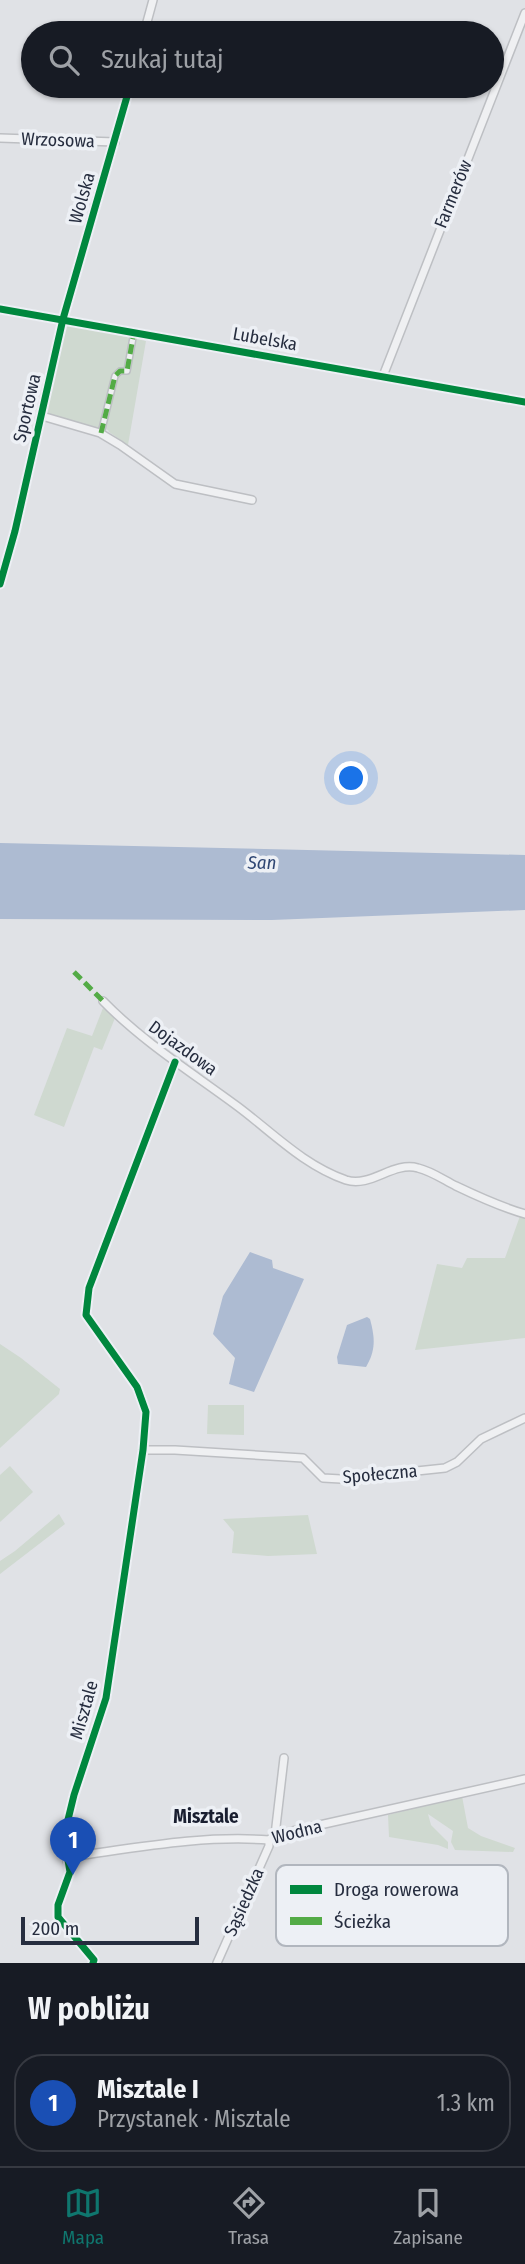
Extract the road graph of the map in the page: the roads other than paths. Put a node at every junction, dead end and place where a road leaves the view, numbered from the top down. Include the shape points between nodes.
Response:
1 (153, 0) edge
2 (525, 13) edge
3 (147, 21) edge
4 (504, 67) edge
5 (127, 98) edge
6 (492, 98) edge
7 (0, 138) edge
8 (115, 142) junction
9 (0, 309) edge
10 (63, 319) junction
11 (134, 332) junction
12 (383, 376) junction
13 (525, 402) edge
14 (42, 416) junction
15 (101, 433) junction
16 (252, 500) dead end
17 (0, 584) edge
18 (103, 1001) dead end
19 (176, 1062) junction
20 (525, 1214) edge
21 (525, 1418) edge
22 (143, 1450) junction
23 (284, 1758) dead end
24 (525, 1779) edge
25 (272, 1837) junction
26 (67, 1861) junction
27 (93, 1963) edge
28 (217, 1963) edge

1 - 3 street
2 - 4 street, Farmerów
5 - 8 street, Wolska
6 - 12 street, Farmerów
7 - 8 street, Wrzosowa
8 - 10 street, Wolska
9 - 10 main road, Lubelska
10 - 11 main road, Lubelska
10 - 14 street, Sportowa
11 - 12 main road, Lubelska
11 - 15 street via 127,371 115,376
12 - 13 main road, Lubelska
14 - 15 street
14 - 17 street, Sportowa
15 - 16 street via 175,484
18 - 19 street, Dojazdowa via 130,1029
19 - 20 street, Dojazdowa via 284,1144 348,1180 362,1181 416,1167
19 - 22 street, Misztale via 89,1288 86,1315 138,1387 146,1412
21 - 22 street, Społeczna via 481,1439 445,1468 341,1479 323,1478 303,1458
22 - 26 street, Misztale via 106,1698 64,1836
23 - 25 street, Sąsiedzka
24 - 25 street, Wodna
25 - 26 street, Wodna via 177,1842
25 - 28 street, Sąsiedzka
26 - 27 street, Misztale via 69,1872 58,1917 90,1953

